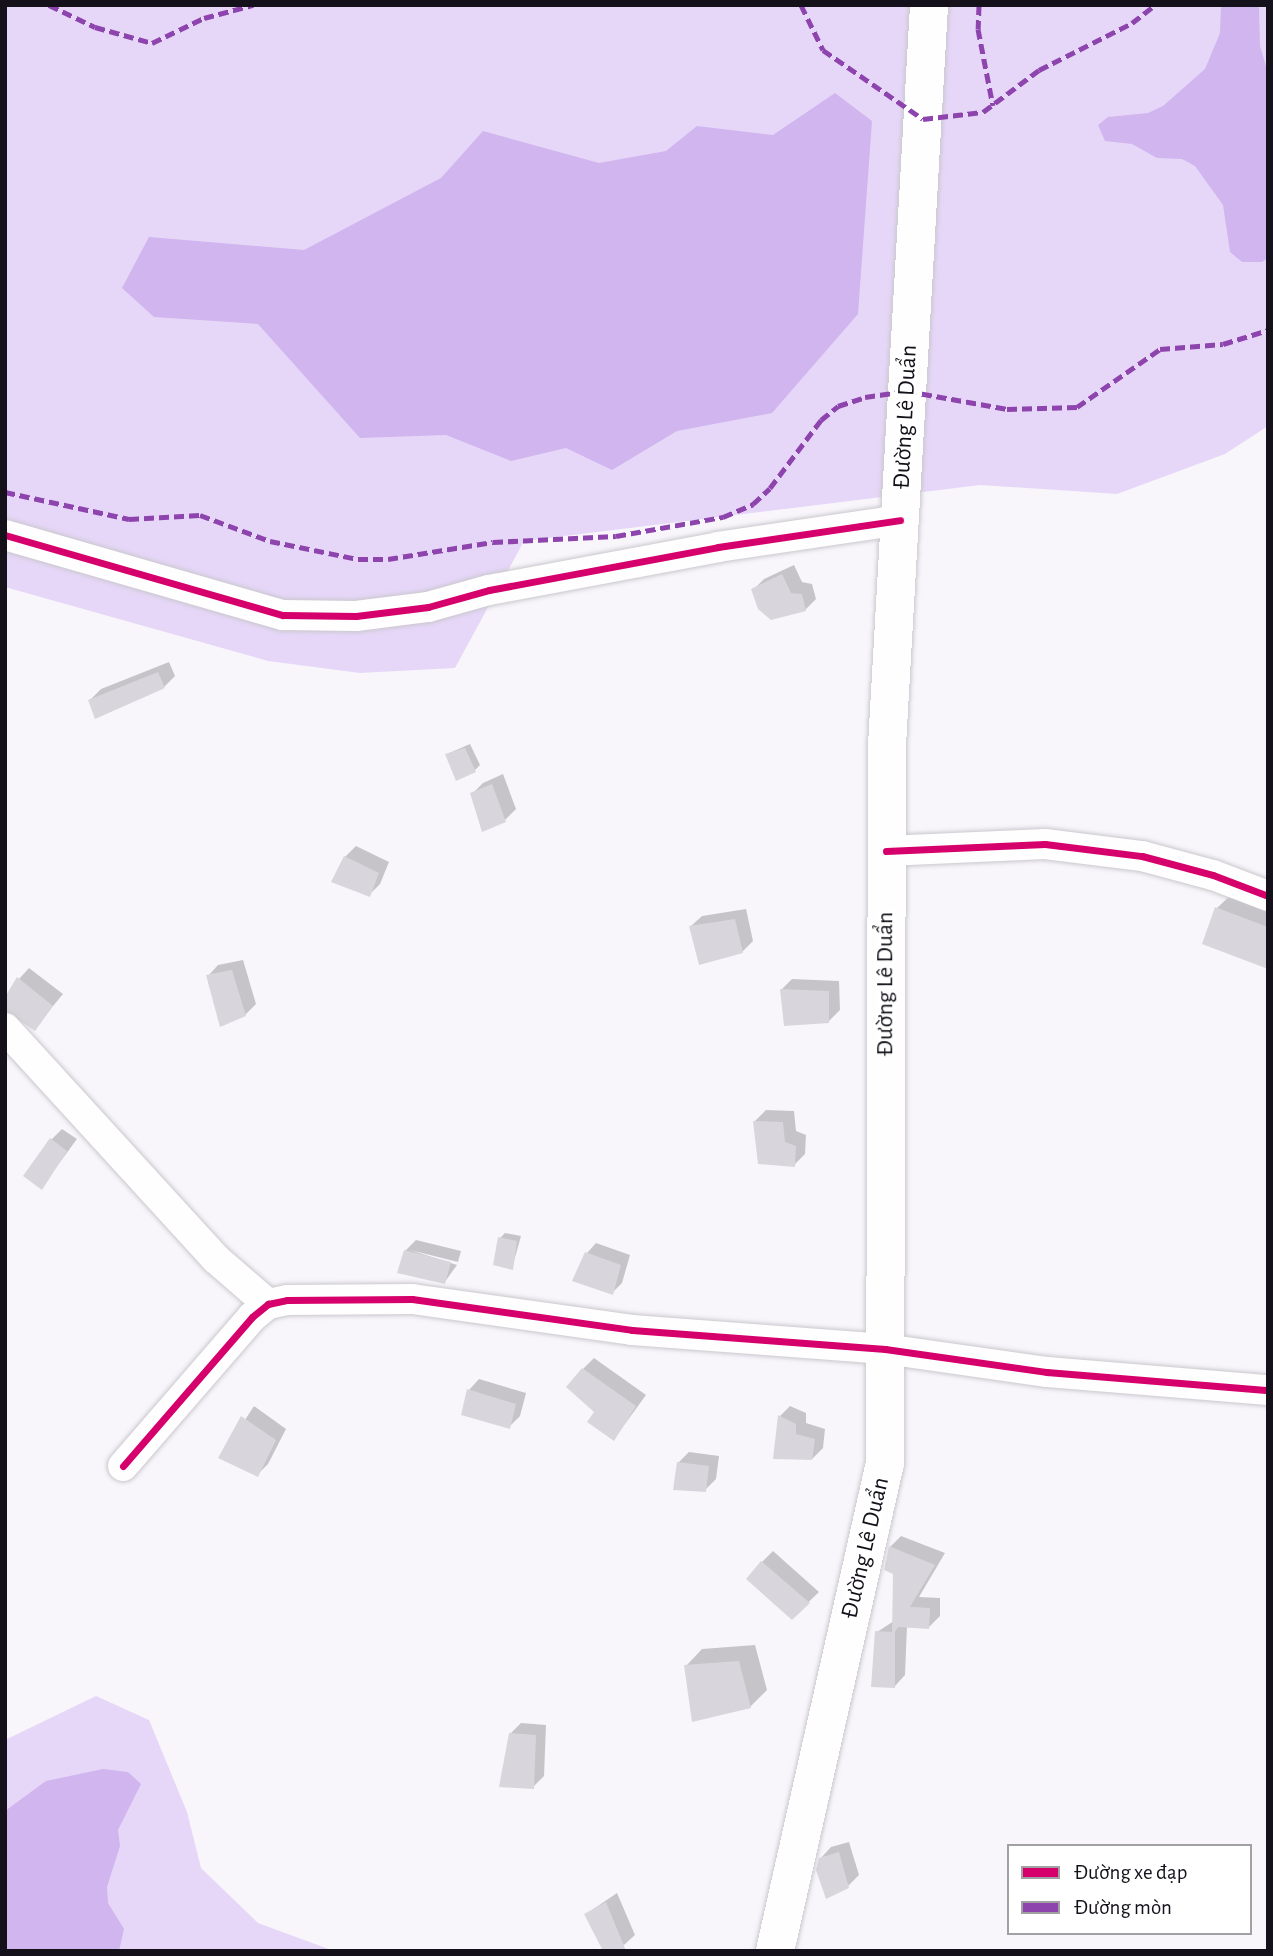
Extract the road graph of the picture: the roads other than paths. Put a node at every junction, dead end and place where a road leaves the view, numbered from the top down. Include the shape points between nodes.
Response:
1 (929, 5) edge
2 (900, 520) junction
3 (5, 535) edge
4 (886, 851) junction
5 (1268, 896) edge
6 (5, 1028) edge
7 (268, 1304) junction
8 (885, 1349) junction
9 (1268, 1390) edge
10 (123, 1465) dead end
11 (775, 1951) edge

1 - 2 main road, Đường Lê Duẩn
2 - 3 street via 718,547 489,590 428,607 356,616 283,615
2 - 4 main road, Đường Lê Duẩn
4 - 5 street via 1045,844 1142,856
4 - 8 main road, Đường Lê Duẩn
6 - 7 street via 216,1259
7 - 8 street via 412,1300 632,1330
7 - 10 street via 226,1345
8 - 9 street via 1047,1372
8 - 11 main road, Đường Lê Duẩn via 885,1464

